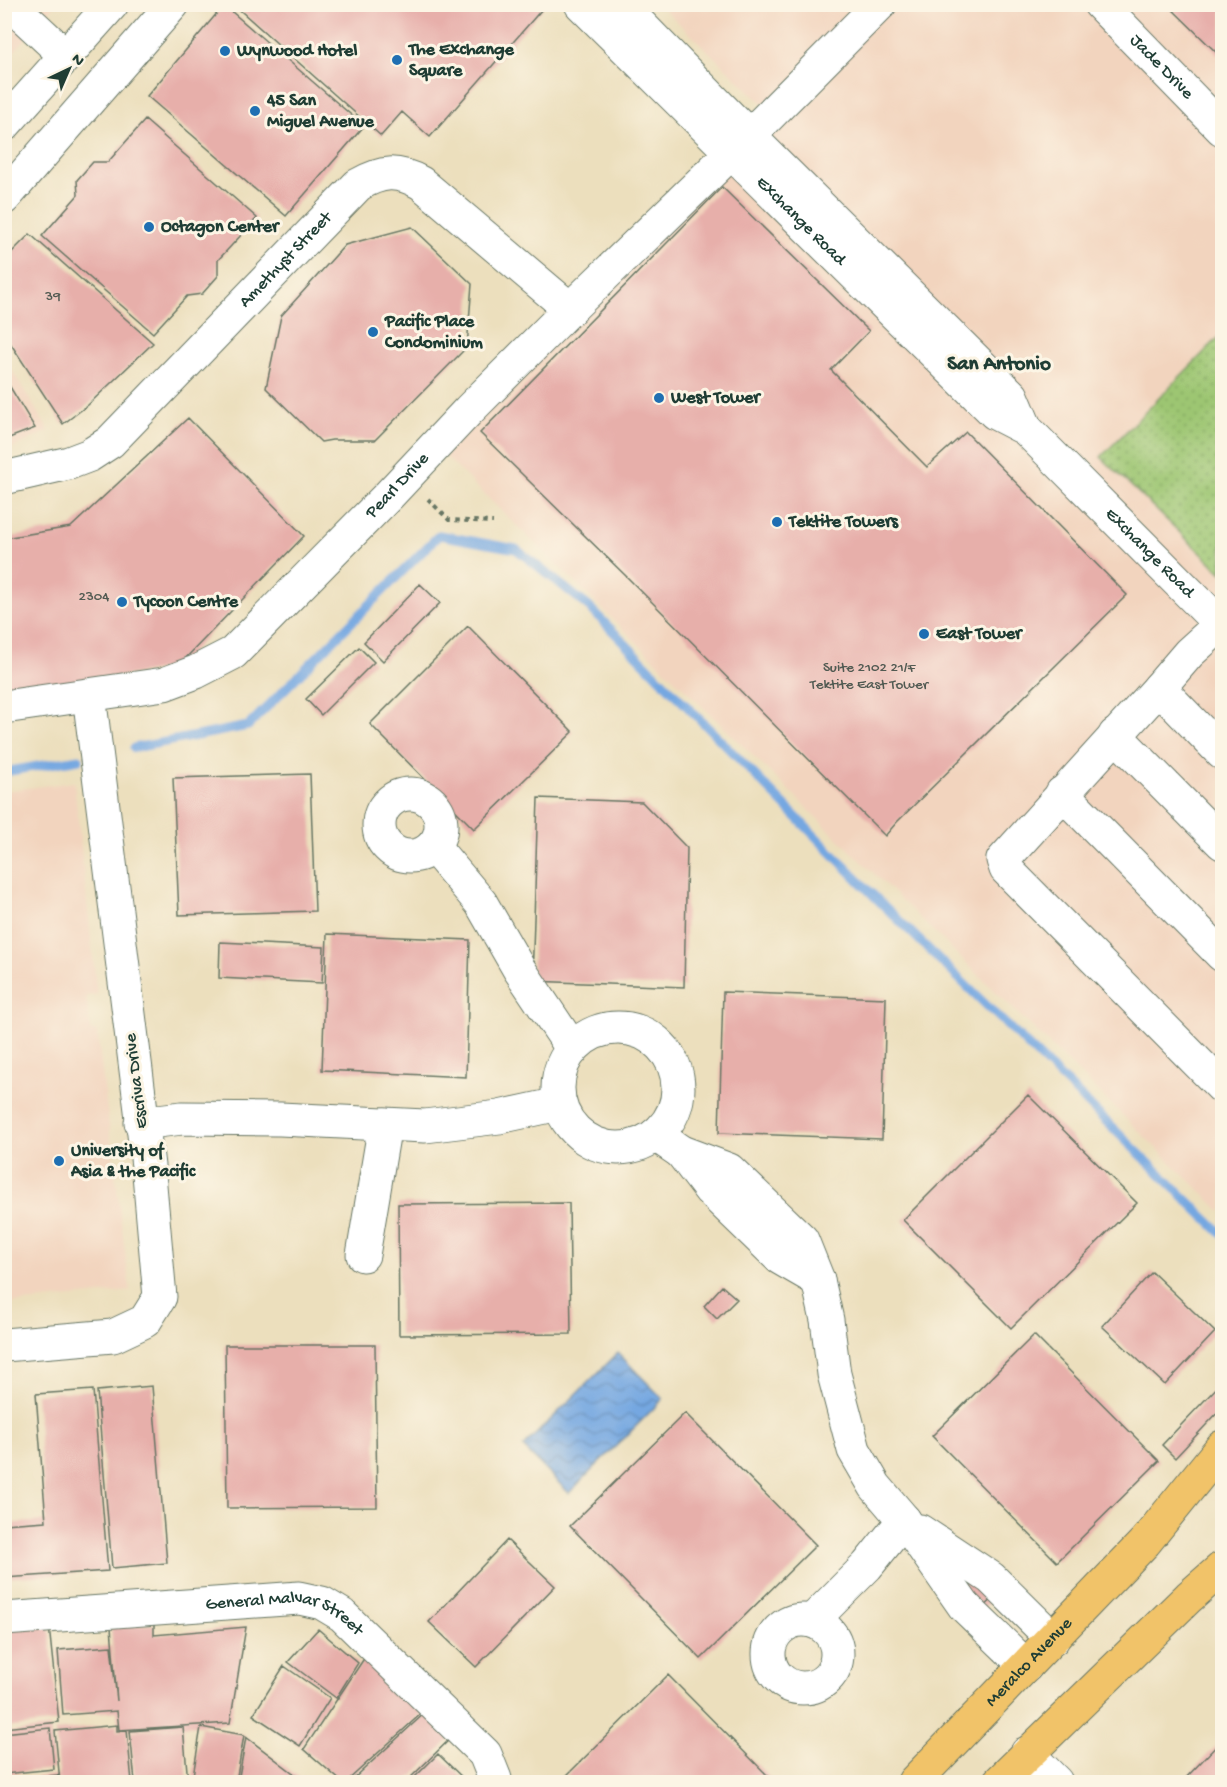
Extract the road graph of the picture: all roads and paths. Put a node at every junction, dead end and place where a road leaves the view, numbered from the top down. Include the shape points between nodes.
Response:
1 (10, 4) edge
2 (112, 4) edge
3 (173, 4) edge
4 (880, 4) edge
5 (1100, 4) edge
6 (597, 7) edge
7 (66, 56) junction
8 (4, 125) edge
9 (1222, 129) edge
10 (741, 144) junction
11 (4, 198) edge
12 (570, 309) junction
13 (407, 476) junction
14 (4, 478) edge
15 (494, 522) dead end
16 (1218, 612) edge
17 (1159, 688) junction
18 (89, 695) junction
19 (4, 707) edge
20 (1115, 735) junction
21 (1222, 753) edge
22 (1062, 793) junction
23 (1222, 843) edge
24 (433, 846) dead end
25 (1222, 955) edge
26 (572, 1048) junction
27 (1222, 1087) edge
28 (560, 1104) junction
29 (141, 1123) junction
30 (385, 1124) junction
31 (669, 1143) junction
32 (363, 1255) dead end
33 (4, 1345) edge
34 (1222, 1447) edge
35 (1222, 1478) edge
36 (904, 1520) junction
37 (1145, 1542) junction
38 (1222, 1554) edge
39 (1222, 1568) edge
40 (1189, 1597) junction
41 (4, 1619) edge
42 (812, 1621) dead end
43 (1053, 1639) junction
44 (1026, 1666) junction
45 (1027, 1753) junction
46 (494, 1781) edge
47 (914, 1782) edge
48 (999, 1782) edge
49 (1056, 1782) edge

1 - 7 street
2 - 7 street
3 - 11 street
4 - 10 street, Pearl Drive
5 - 9 street, Jade Drive
6 - 10 street, Exchange Road
7 - 8 street
10 - 12 street, Pearl Drive
10 - 16 street, Exchange Road via 995,412 1026,429
12 - 13 street, Pearl Drive
12 - 14 street, Amethyst Street via 421,183 389,172 372,177 358,185 110,442 80,459
13 - 15 path via 449,520
13 - 18 street, Pearl Drive via 233,652 164,684
16 - 17 street via 1190,653
17 - 20 street
17 - 21 street
18 - 19 street, Pearl Drive
18 - 29 street, Escriva Drive
20 - 22 street
20 - 23 street
22 - 25 street
22 - 27 street via 1005,856 1006,869
24 - 26 street via 481,903
26 - 28 street via 557,1084
26 - 31 street via 588,1035 606,1028 626,1028 645,1034 661,1046 673,1062 678,1082 677,1101 669,1120
28 - 30 street via 500,1117 425,1126
28 - 31 street via 568,1122 582,1137 600,1146 620,1149
29 - 30 street via 182,1118
29 - 33 street, Escriva Drive via 160,1297 145,1321 113,1336
30 - 32 street
31 - 36 street via 729,1170 802,1240 818,1280 834,1374 854,1450 875,1486
34 - 37 main road, Meralco Avenue
35 - 37 main road, Meralco Avenue
36 - 42 street via 867,1566
36 - 43 street via 991,1578
36 - 44 street via 964,1606
37 - 43 main road, Meralco Avenue
38 - 40 main road
39 - 40 main road
40 - 45 main road
41 - 46 street, General Malvar Street via 299,1598 322,1603 342,1615 485,1754
43 - 44 main road, Meralco Avenue
44 - 47 main road, Meralco Avenue
45 - 48 main road
45 - 49 street

